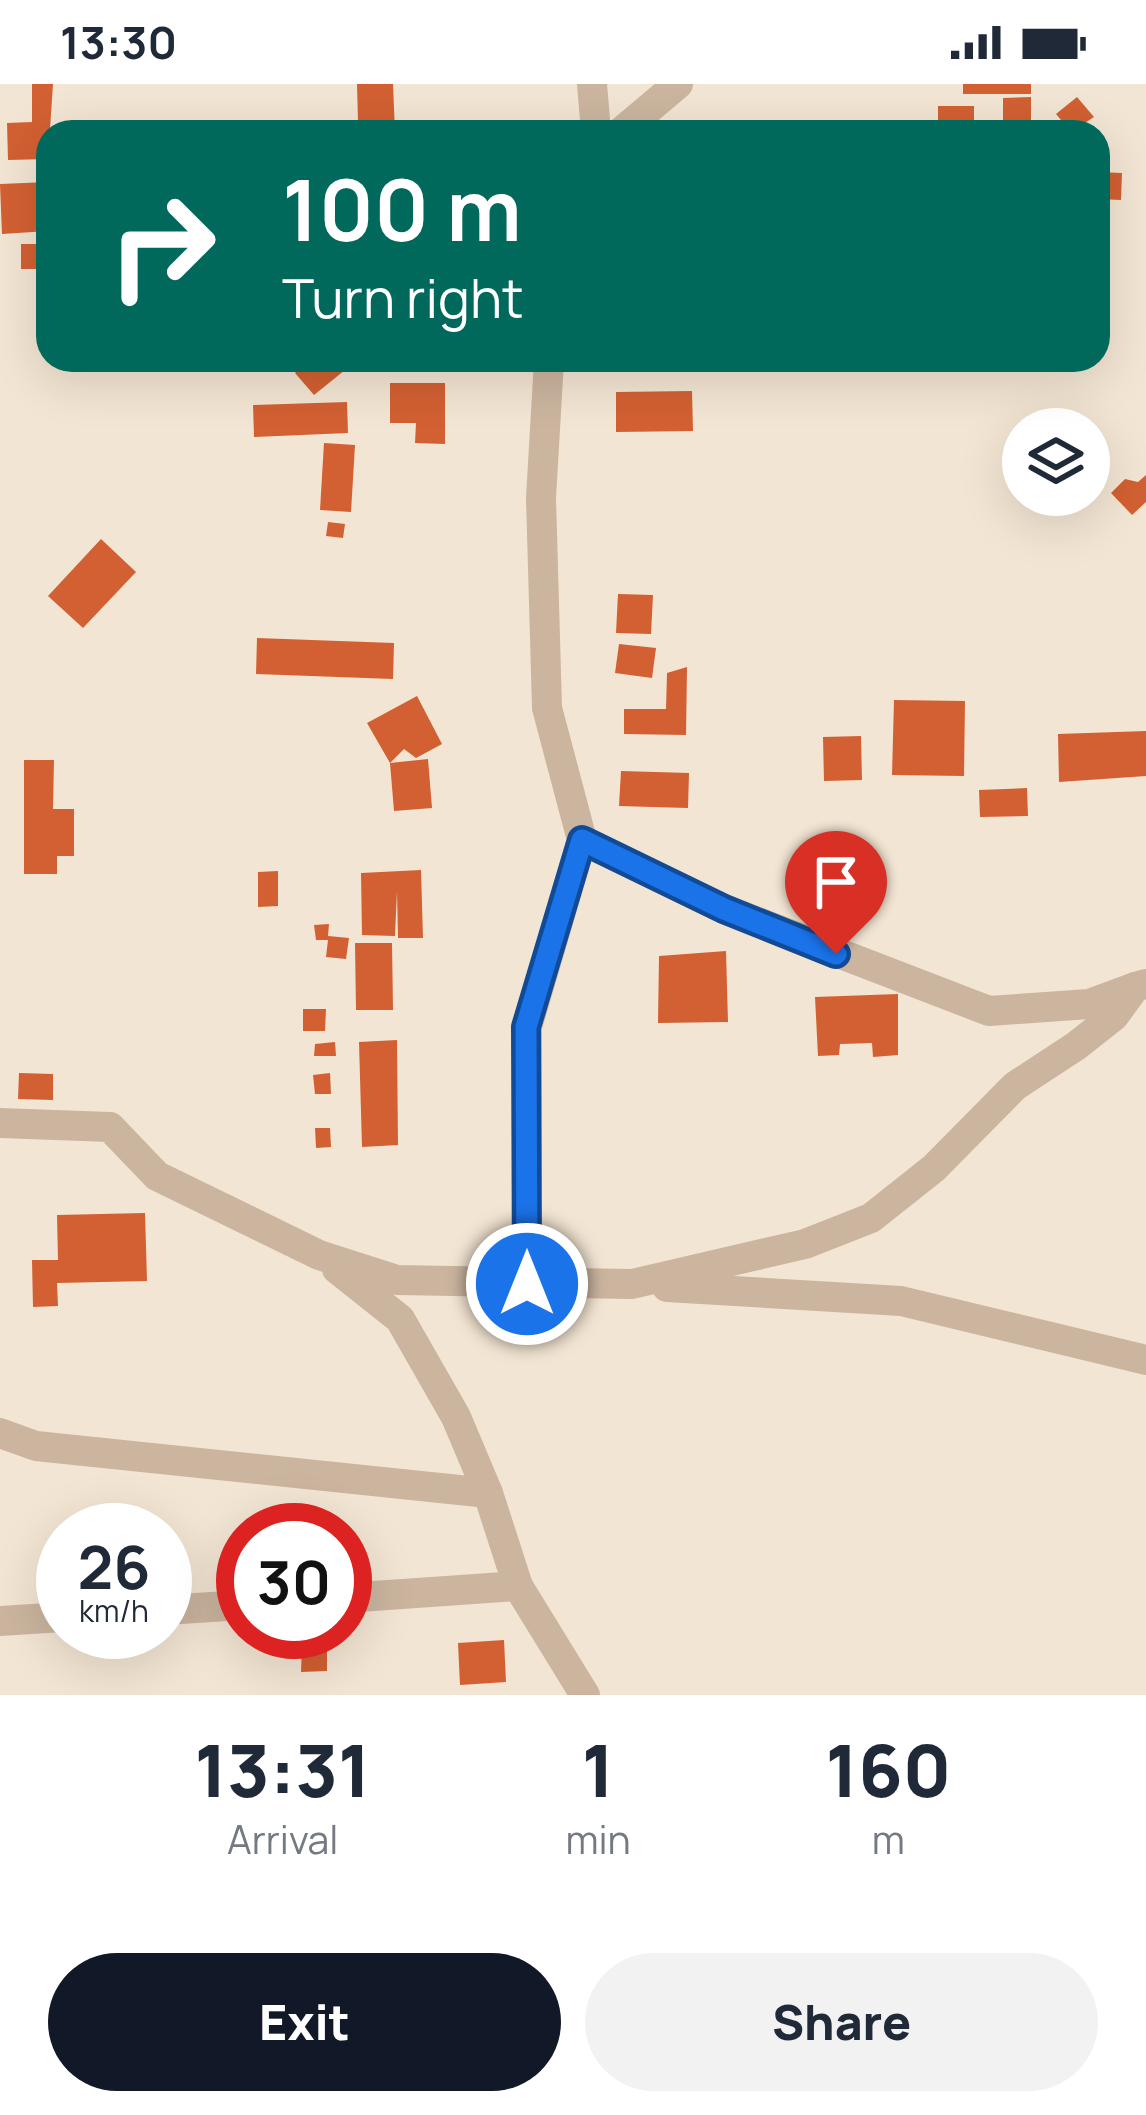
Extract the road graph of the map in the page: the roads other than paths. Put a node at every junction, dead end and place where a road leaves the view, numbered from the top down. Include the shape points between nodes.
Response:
1 (592, 84) edge
2 (678, 84) edge
3 (595, 120) edge
4 (635, 120) edge
5 (548, 372) edge
6 (582, 840) junction
7 (1141, 985) edge
8 (0, 1123) edge
9 (319, 1255) junction
10 (527, 1284) junction
11 (632, 1284) junction
12 (1146, 1360) edge
13 (0, 1433) edge
14 (488, 1493) junction
15 (518, 1586) junction
16 (372, 1596) edge
17 (36, 1619) edge
18 (0, 1622) edge
19 (585, 1695) edge

1 - 3 street
2 - 4 street
5 - 6 street via 541,498 547,708
6 - 7 street via 724,909 989,1011 1089,1004
6 - 10 street via 526,1027
7 - 11 street via 871,1218 805,1244
8 - 9 street via 110,1126 157,1177
9 - 10 street via 397,1280
9 - 14 street via 400,1319
10 - 11 street
11 - 12 street via 901,1301
13 - 14 street via 36,1447
14 - 15 street
15 - 16 street
15 - 19 street
17 - 18 street

